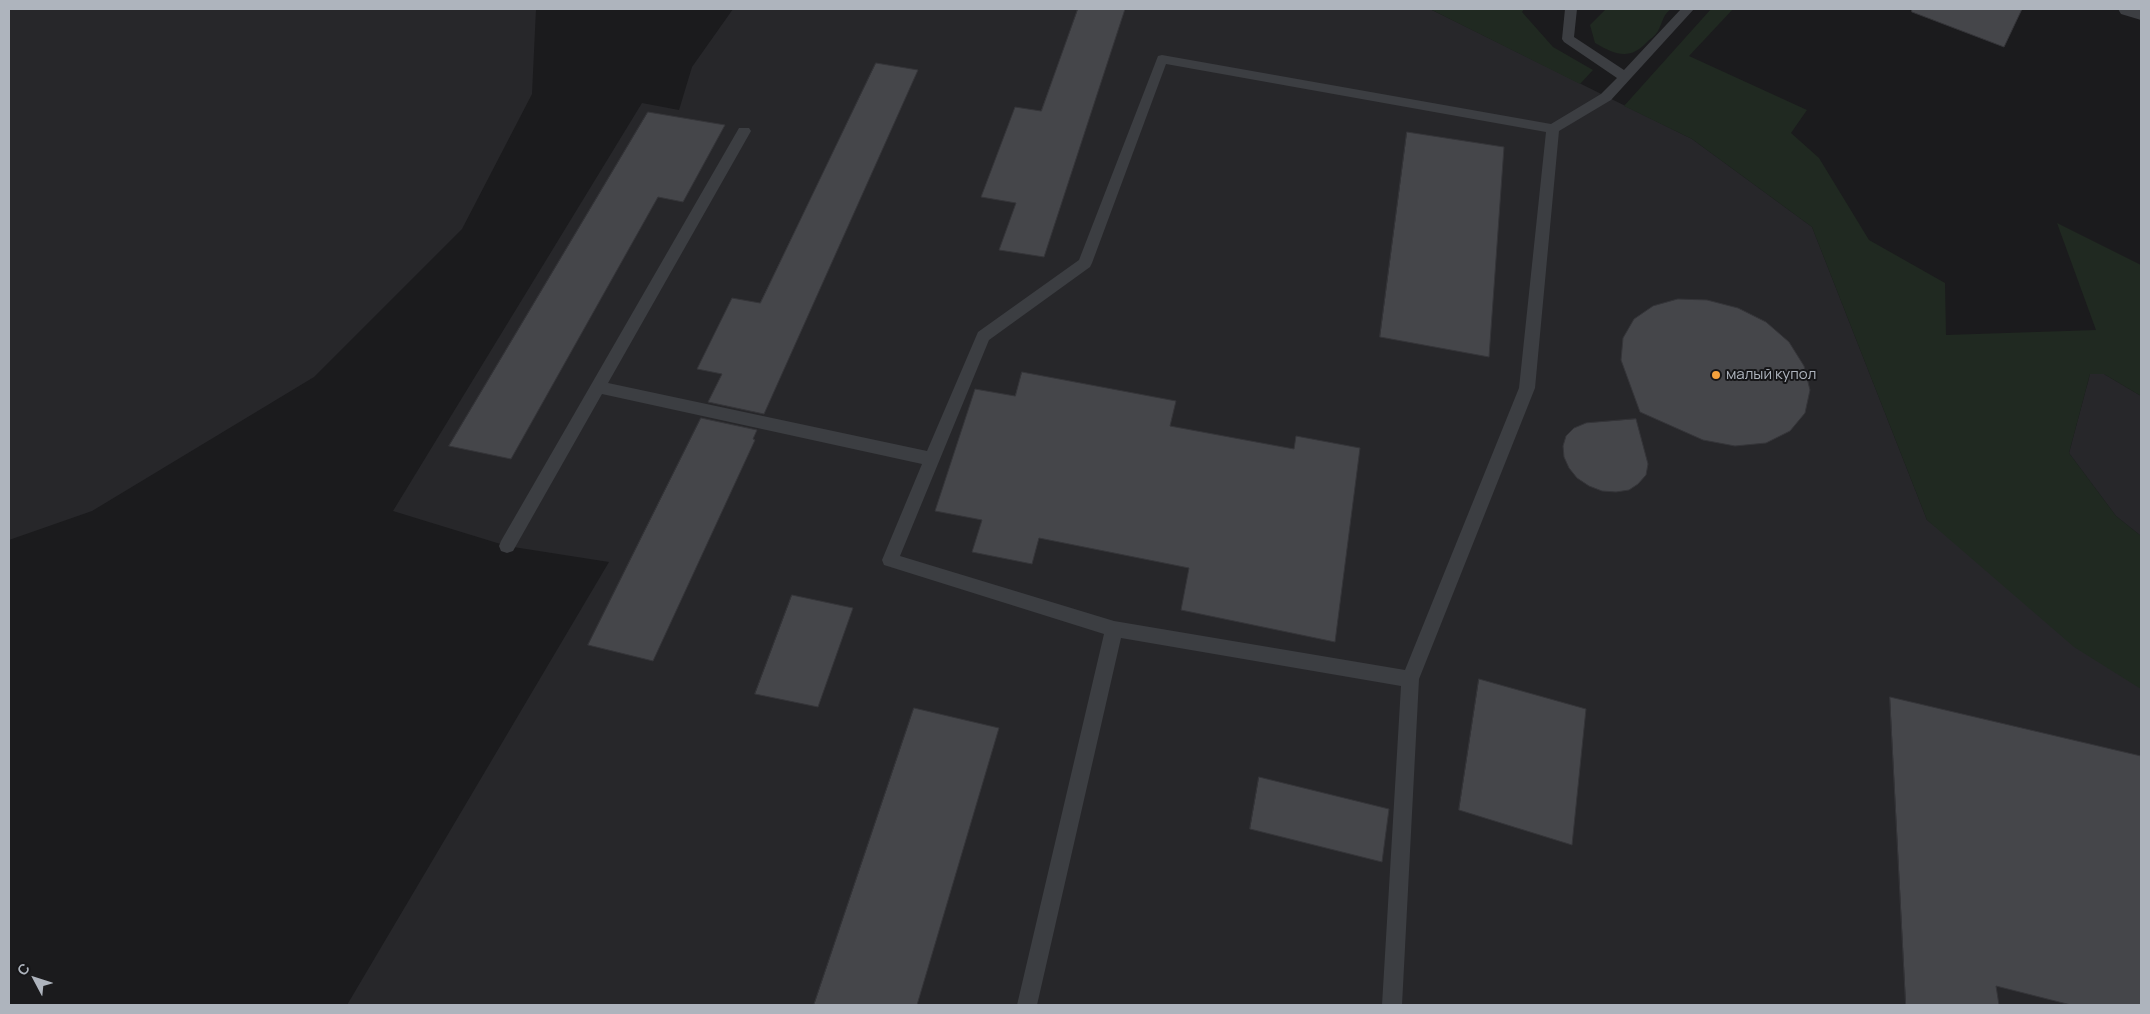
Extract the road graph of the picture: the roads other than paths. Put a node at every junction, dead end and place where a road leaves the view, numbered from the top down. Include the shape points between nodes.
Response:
1 (1571, 9) edge
2 (1688, 9) edge
3 (2128, 9) edge
4 (2141, 13) edge
5 (1625, 77) junction
6 (1553, 128) junction
7 (744, 131) dead end
8 (599, 387) junction
9 (932, 459) junction
10 (507, 546) dead end
11 (1114, 629) junction
12 (1410, 679) junction
13 (1027, 1005) edge
14 (1392, 1005) edge

1 - 5 lane via 1568,39
2 - 5 lane
3 - 4 street
5 - 6 lane via 1606,97
6 - 9 lane via 1162,59 1085,263 983,336
6 - 12 lane via 1527,388
7 - 8 lane
8 - 9 lane
8 - 10 lane
9 - 11 lane via 890,560
11 - 12 lane
11 - 13 lane
12 - 14 lane

